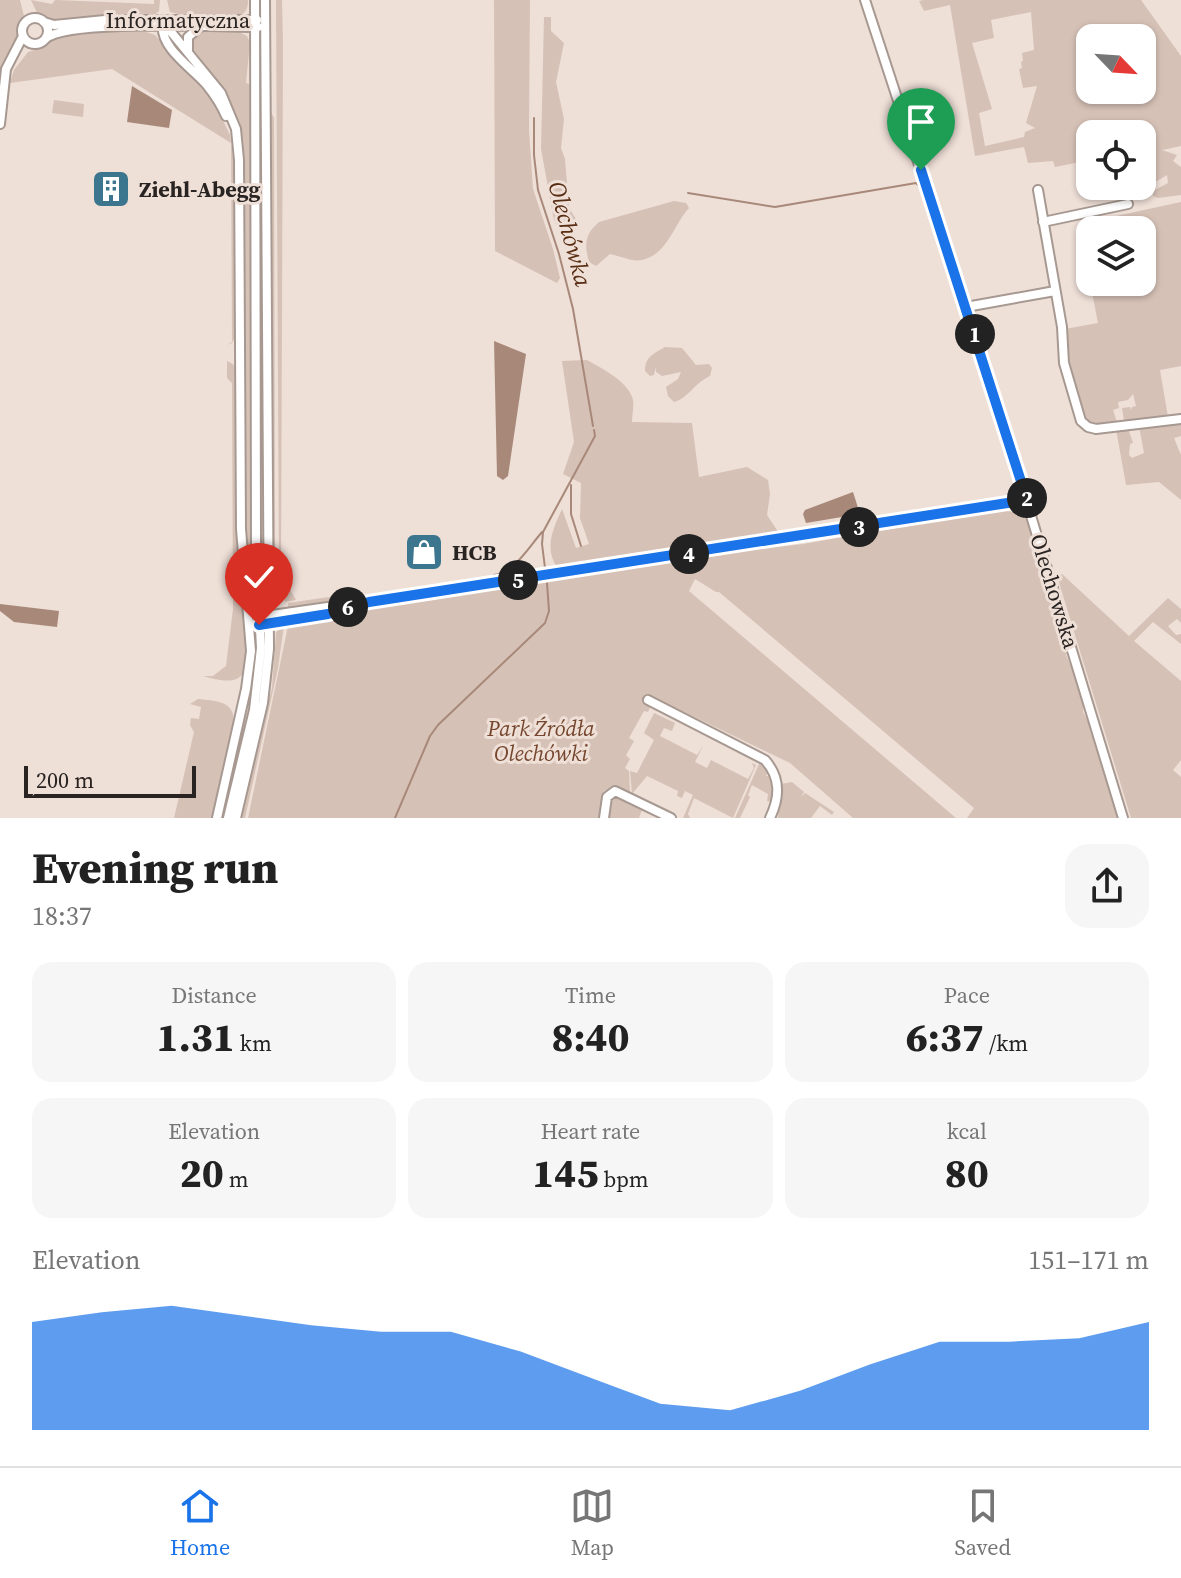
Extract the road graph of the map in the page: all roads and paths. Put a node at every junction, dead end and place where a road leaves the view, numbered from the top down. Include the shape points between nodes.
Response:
1 (255, 0) edge
2 (265, 0) edge
3 (865, 0) edge
4 (44, 22) junction
5 (255, 23) junction
6 (265, 23) junction
7 (164, 25) junction
8 (200, 27) junction
9 (23, 36) junction
10 (45, 39) junction
11 (34, 44) junction
12 (188, 52) junction
13 (5, 82) junction
14 (0, 124) edge
15 (236, 138) junction
16 (1038, 190) dead end
17 (1128, 204) dead end
18 (1043, 222) junction
19 (1055, 291) junction
20 (966, 307) junction
21 (1181, 419) edge
22 (1027, 500) junction
23 (264, 620) junction
24 (648, 700) dead end
25 (217, 818) edge
26 (228, 818) edge
27 (236, 818) edge
28 (604, 818) edge
29 (671, 818) edge
30 (770, 818) edge
31 (1123, 818) edge

1 - 5 street
2 - 6 street
3 - 20 street, Olechowska
4 - 7 street, Informatyczna
4 - 9 street via 30,19
4 - 10 street
5 - 6 street, Informatyczna
5 - 7 street, Informatyczna
5 - 8 street, Informatyczna
5 - 23 street
6 - 23 street
7 - 8 street, Informatyczna
7 - 10 street, Informatyczna via 89,28
7 - 12 street
7 - 15 street via 166,40 219,102
8 - 12 street via 188,37
9 - 11 street
9 - 13 street
10 - 11 street
11 - 13 street via 14,62
12 - 15 street via 221,93
13 - 14 street
15 - 25 street via 241,529 251,651
16 - 18 street
17 - 18 street
18 - 19 street
19 - 20 street
19 - 21 street via 1064,363 1084,425 1100,429
20 - 22 street, Olechowska
22 - 23 street
22 - 31 street, Olechowska
23 - 26 street via 257,692
23 - 27 street via 266,687
24 - 30 street via 765,760 778,789
28 - 29 street via 607,797 615,791

